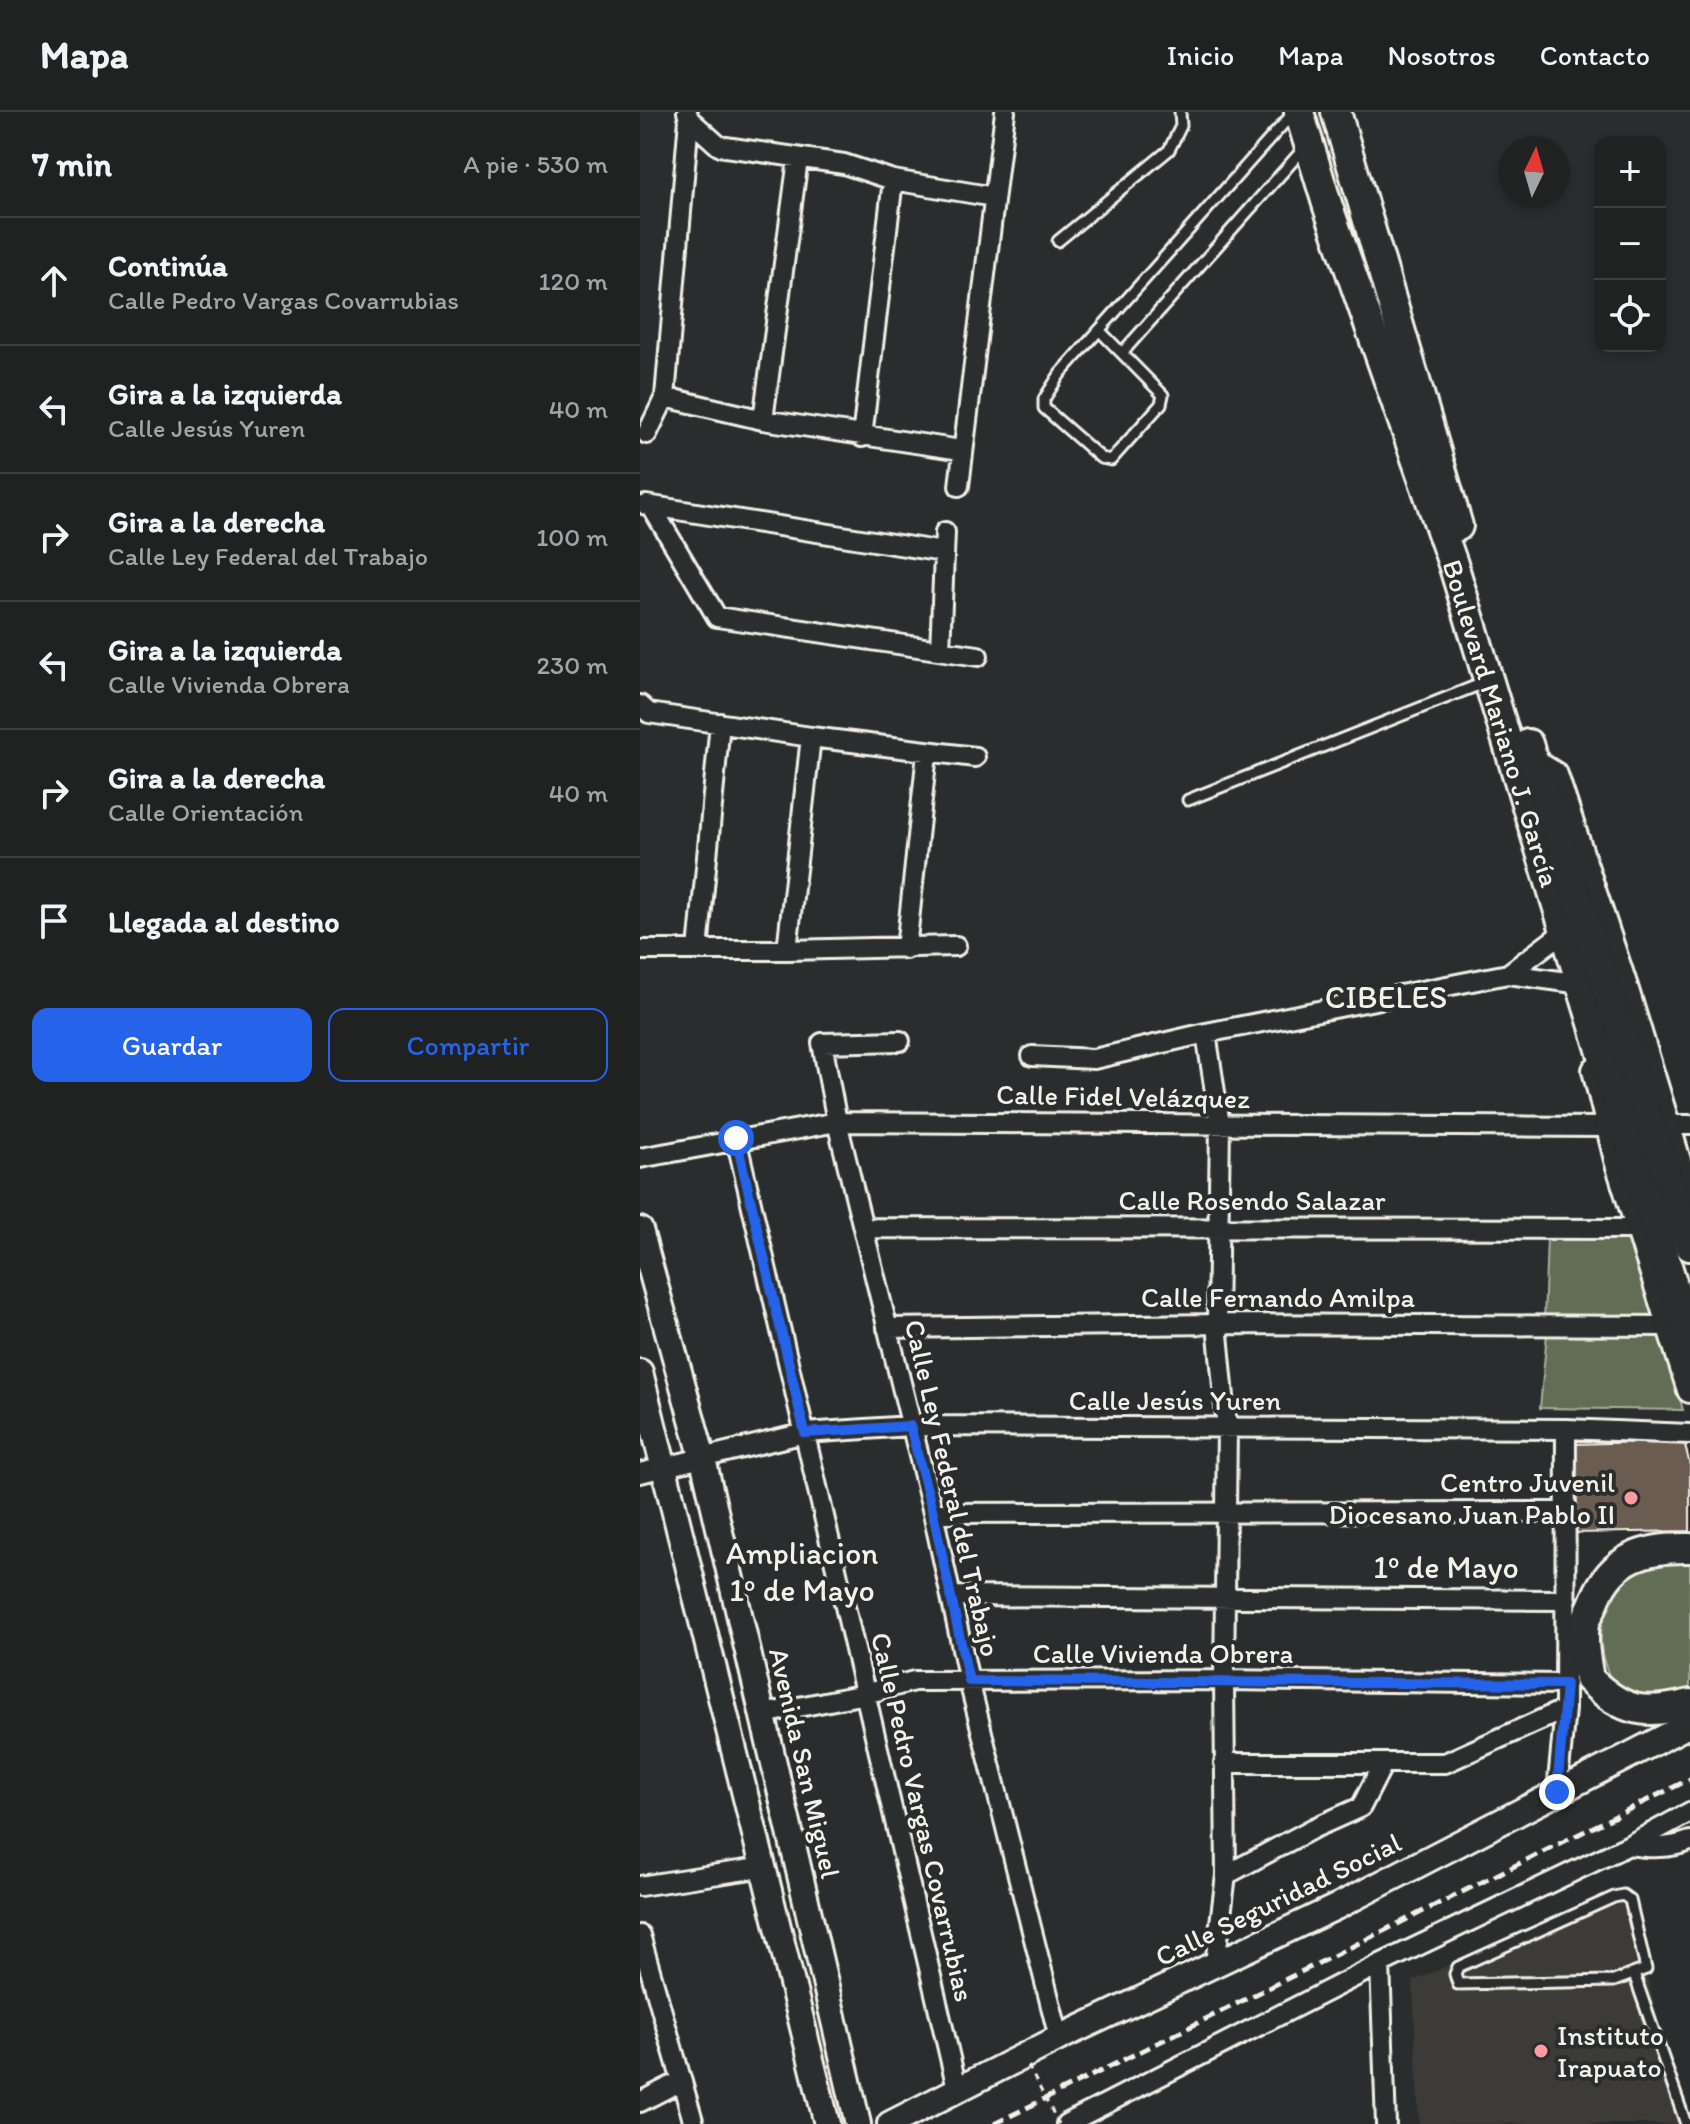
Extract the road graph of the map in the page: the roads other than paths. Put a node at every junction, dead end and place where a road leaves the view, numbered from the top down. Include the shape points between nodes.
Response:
1 (1005, 112) edge
2 (1180, 112) edge
3 (1297, 112) edge
4 (1336, 112) edge
5 (688, 116) edge
6 (1309, 142) junction
7 (798, 159) junction
8 (893, 180) junction
9 (994, 197) junction
10 (1058, 241) dead end
11 (1099, 330) junction
12 (1122, 353) junction
13 (665, 397) junction
14 (763, 420) junction
15 (647, 434) dead end
16 (862, 437) junction
17 (961, 450) junction
18 (959, 486) dead end
19 (646, 504) edge
20 (1442, 504) junction
21 (945, 532) dead end
22 (943, 552) junction
23 (940, 650) junction
24 (978, 656) dead end
25 (1489, 680) junction
26 (643, 713) edge
27 (720, 723) junction
28 (811, 737) junction
29 (927, 753) junction
30 (975, 757) dead end
31 (1534, 762) junction
32 (1188, 800) dead end
33 (1550, 881) junction
34 (1561, 934) junction
35 (956, 946) dead end
36 (906, 949) junction
37 (640, 950) edge
38 (698, 950) junction
39 (787, 950) junction
40 (1508, 974) junction
41 (1574, 983) junction
42 (1206, 1033) junction
43 (900, 1041) dead end
44 (1032, 1056) dead end
45 (837, 1122) junction
46 (1220, 1125) junction
47 (1679, 1125) edge
48 (1608, 1127) junction
49 (736, 1138) junction
50 (640, 1158) edge
51 (1686, 1209) edge
52 (1218, 1227) junction
53 (1646, 1227) junction
54 (864, 1228) junction
55 (640, 1230) edge
56 (1690, 1246) edge
57 (1217, 1324) junction
58 (887, 1328) junction
59 (1680, 1334) edge
60 (640, 1372) edge
61 (1690, 1390) edge
62 (910, 1426) junction
63 (1227, 1428) junction
64 (1566, 1429) junction
65 (805, 1433) junction
66 (1690, 1434) edge
67 (703, 1459) junction
68 (652, 1470) edge
69 (1565, 1512) junction
70 (933, 1513) junction
71 (1226, 1513) junction
72 (1690, 1548) edge
73 (952, 1596) junction
74 (1225, 1597) junction
75 (1566, 1600) junction
76 (1224, 1680) junction
77 (969, 1681) junction
78 (1566, 1684) junction
79 (865, 1694) junction
80 (1690, 1704) edge
81 (1565, 1709) junction
82 (763, 1714) junction
83 (1690, 1724) edge
84 (1224, 1763) junction
85 (1383, 1764) junction
86 (1557, 1792) junction
87 (1690, 1812) edge
88 (1690, 1841) edge
89 (1629, 1845) junction
90 (765, 1867) junction
91 (1226, 1875) junction
92 (640, 1886) edge
93 (640, 1935) edge
94 (1215, 1964) junction
95 (1380, 1964) junction
96 (1634, 1974) junction
97 (648, 2003) edge
98 (1059, 2038) junction
99 (681, 2081) junction
100 (957, 2088) junction
101 (640, 2102) edge
102 (1098, 2116) edge
103 (694, 2124) edge
104 (827, 2124) edge
105 (858, 2124) edge
106 (890, 2124) edge
107 (1066, 2124) edge
108 (1386, 2124) edge
109 (1686, 2124) edge

1 - 9 street
2 - 10 lane via 1181,126 1169,150
3 - 6 main road, Boulevard Mariano J. García
3 - 11 lane
4 - 20 main road, Boulevard Mariano J. García
5 - 7 street via 719,146
5 - 13 street
6 - 12 lane
6 - 20 main road, Boulevard Mariano J. García via 1328,207
7 - 8 street via 844,164
7 - 14 street
8 - 9 street
8 - 16 street
9 - 17 street
11 - 12 lane
11 - 12 lane via 1060,374 1043,403 1101,458 1111,460 1161,404 1163,395
13 - 14 street
13 - 15 street
14 - 16 street
16 - 17 street
17 - 18 street
19 - 22 street
19 - 23 street via 717,617
20 - 25 main road, Boulevard Mariano J. García
20 - 31 main road, Boulevard Mariano J. García
21 - 22 street
22 - 23 street
23 - 24 street
25 - 32 lane
25 - 33 main road, Boulevard Mariano J. García
26 - 27 street
27 - 28 street
27 - 38 street
28 - 29 street
28 - 39 street
29 - 30 street
29 - 36 street
31 - 47 street via 1555,775
31 - 51 main road, Boulevard Mariano J. García
33 - 34 street
33 - 53 main road, Boulevard Mariano J. García
34 - 40 street
34 - 41 street
35 - 36 street
36 - 39 street
37 - 38 street
38 - 39 street
40 - 41 street
40 - 42 street
41 - 48 street
42 - 44 street via 1094,1059
42 - 46 street
43 - 45 street, Calle Ley Federal del Trabajo via 822,1043
45 - 46 street, Calle Fidel Velázquez
45 - 49 street, Calle Fidel Velázquez
45 - 54 street, Calle Ley Federal del Trabajo
46 - 48 street, Calle Fidel Velázquez
46 - 52 street
47 - 51 street
48 - 53 street
49 - 50 street, Calle Fidel Velázquez
49 - 65 street, Calle Pedro Vargas Covarrubias
51 - 56 main road, Boulevard Mariano J. García
52 - 53 street, Calle Rosendo Salazar
52 - 54 street, Calle Rosendo Salazar
52 - 57 street
53 - 59 main road, Boulevard Mariano J. García
54 - 58 street, Calle Ley Federal del Trabajo
55 - 67 street, Avenida San Miguel
57 - 58 street, Calle Fernando Amilpa
57 - 59 street, Calle Fernando Amilpa
57 - 63 street
58 - 62 street, Calle Ley Federal del Trabajo
59 - 61 street
60 - 68 street
62 - 63 street, Calle Jesús Yuren
62 - 65 street, Calle Jesús Yuren
62 - 70 street, Calle Ley Federal del Trabajo
63 - 64 street, Calle Jesús Yuren
63 - 71 street
64 - 66 street, Calle Jesús Yuren
64 - 69 street
65 - 67 street, Calle Jesús Yuren
65 - 79 street, Calle Pedro Vargas Covarrubias
67 - 68 street, Calle Jesús Yuren
67 - 82 street, Avenida San Miguel
68 - 90 street
69 - 71 street
69 - 75 street
70 - 71 street
70 - 73 street, Calle Ley Federal del Trabajo
71 - 74 street
72 - 80 main road via 1637,1554 1617,1568 1602,1582 1585,1623 1589,1679 1605,1695 1635,1709 1659,1712
73 - 74 street
73 - 77 street, Calle Ley Federal del Trabajo
74 - 75 street
74 - 76 street
75 - 78 street
76 - 77 street, Calle Vivienda Obrera
76 - 78 street, Calle Vivienda Obrera
76 - 84 street
77 - 79 street, Calle Vivienda Obrera via 914,1681
77 - 98 street, Calle Ley Federal del Trabajo
78 - 81 street
79 - 82 street, Calle Vivienda Obrera
79 - 100 street, Calle Pedro Vargas Covarrubias
81 - 85 street via 1445,1763
81 - 86 street
82 - 105 street, Avenida San Miguel
83 - 86 street, Calle Seguridad Social
84 - 85 street
84 - 91 street
85 - 91 street via 1361,1807
86 - 94 street, Calle Seguridad Social
87 - 89 street
88 - 89 street via 1651,1848
89 - 95 street
90 - 92 street
90 - 104 street
91 - 94 street
93 - 97 street
94 - 98 street, Calle Seguridad Social
95 - 102 street
95 - 108 street
96 - 96 lane via 1646,1969 1630,1900 1623,1895 1458,1967 1455,1974 1458,1984 1614,1981
96 - 109 lane
97 - 99 street
98 - 100 street, Calle Seguridad Social
99 - 101 street
99 - 103 street
100 - 106 street, Calle Seguridad Social
102 - 107 street

